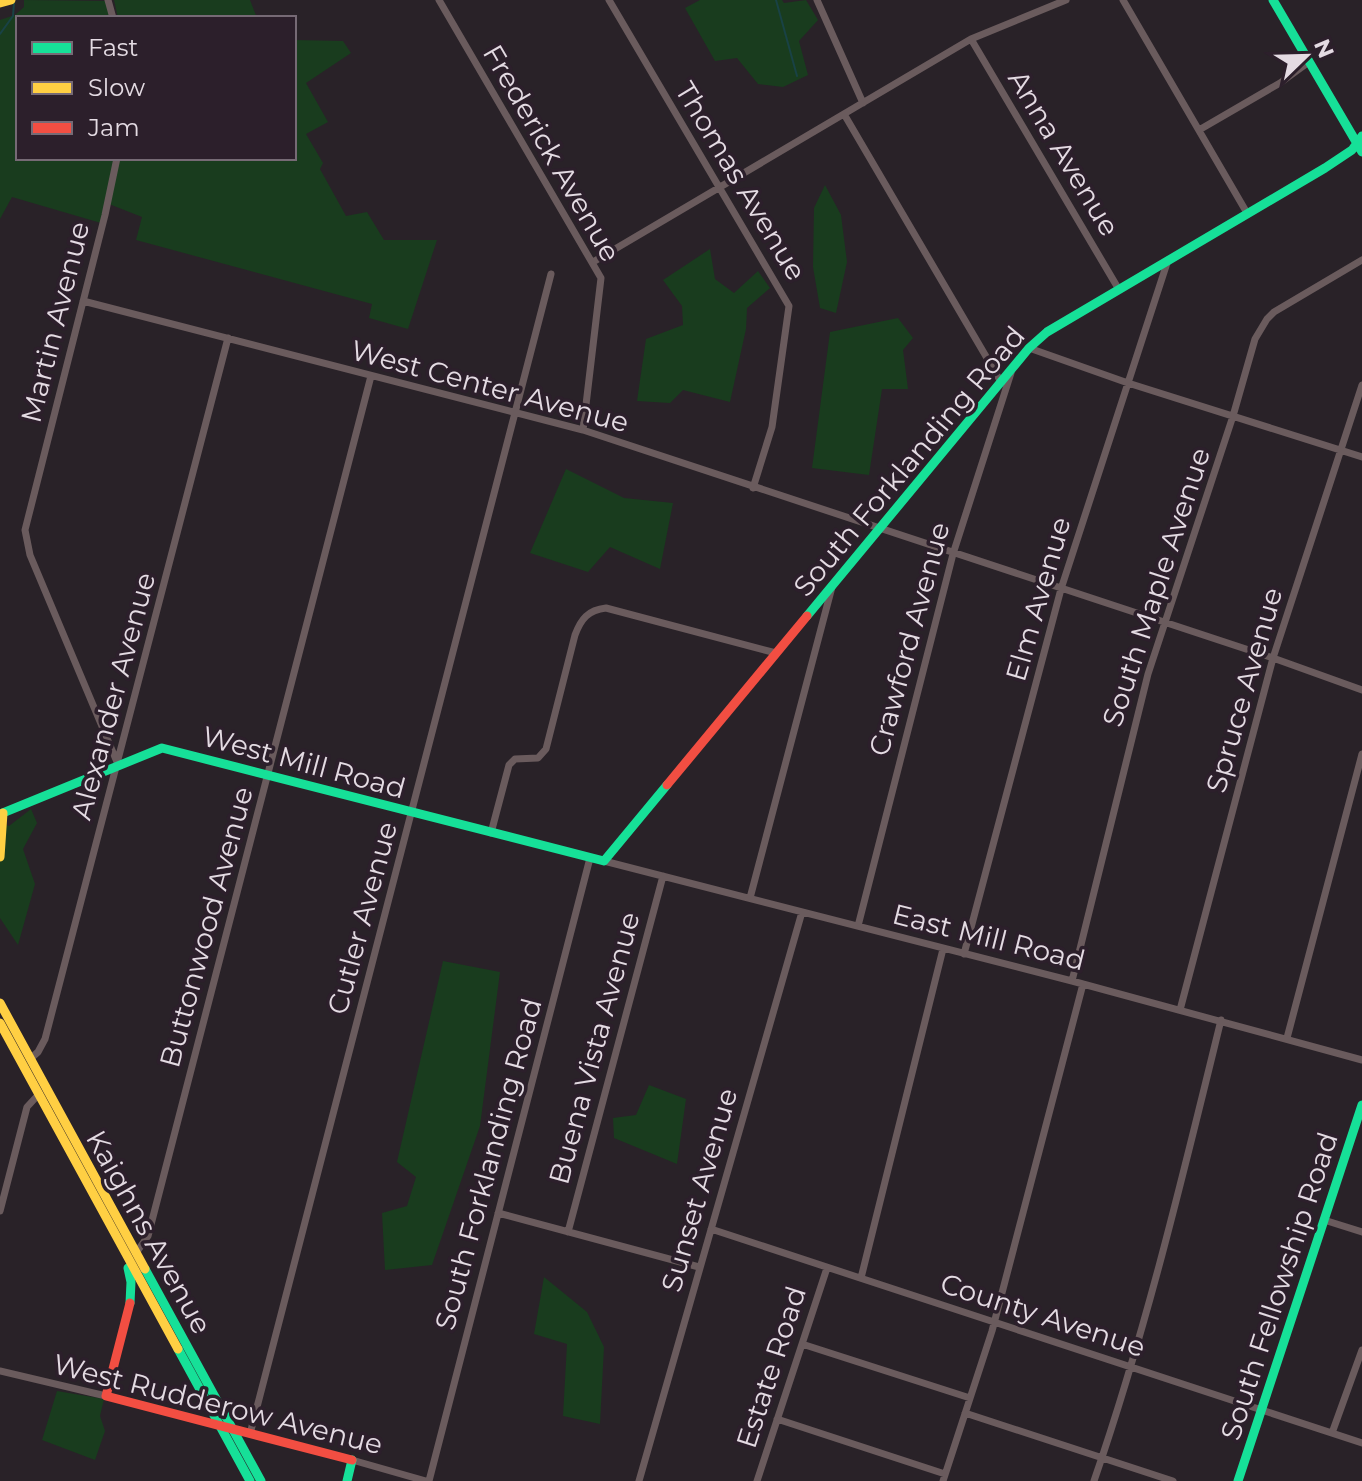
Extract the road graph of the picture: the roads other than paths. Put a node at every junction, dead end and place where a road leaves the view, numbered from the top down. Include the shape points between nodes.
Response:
1 (10, 0) edge
2 (439, 0) edge
3 (609, 0) edge
4 (817, 0) edge
5 (1066, 0) edge
6 (1123, 0) edge
7 (1273, 0) edge
8 (0, 3) edge
9 (1050, 3) edge
10 (971, 39) junction
11 (1309, 62) junction
12 (863, 103) junction
13 (844, 114) junction
14 (1199, 130) junction
15 (1360, 144) edge
16 (117, 160) edge
17 (719, 188) junction
18 (1247, 213) junction
19 (1168, 260) junction
20 (1362, 260) edge
21 (593, 262) junction
22 (551, 274) dead end
23 (1118, 288) junction
24 (83, 301) junction
25 (228, 338) junction
26 (1029, 348) junction
27 (1013, 367) junction
28 (371, 376) junction
29 (1001, 382) junction
30 (1128, 383) junction
31 (1362, 385) edge
32 (516, 413) junction
33 (1233, 416) junction
34 (583, 430) junction
35 (1341, 449) junction
36 (1362, 457) edge
37 (753, 488) junction
38 (879, 530) junction
39 (953, 554) junction
40 (833, 585) junction
41 (1061, 589) junction
42 (1166, 624) junction
43 (776, 653) junction
44 (1273, 658) junction
45 (1362, 690) edge
46 (1362, 754) edge
47 (118, 764) junction
48 (268, 776) junction
49 (412, 813) junction
50 (1, 814) edge
51 (491, 833) junction
52 (0, 836) edge
53 (0, 857) edge
54 (590, 858) junction
55 (604, 861) junction
56 (663, 876) junction
57 (750, 898) junction
58 (802, 912) junction
59 (858, 926) junction
60 (943, 949) junction
61 (964, 954) junction
62 (1072, 981) junction
63 (1083, 984) junction
64 (0, 1003) edge
65 (1180, 1010) junction
66 (1221, 1020) junction
67 (0, 1023) edge
68 (1287, 1038) junction
69 (30, 1059) junction
70 (1362, 1060) edge
71 (39, 1094) junction
72 (1362, 1105) edge
73 (0, 1211) edge
74 (498, 1213) junction
75 (1324, 1220) junction
76 (711, 1229) junction
77 (568, 1232) junction
78 (1362, 1232) edge
79 (116, 1235) junction
80 (136, 1253) junction
81 (699, 1267) junction
82 (827, 1268) junction
83 (861, 1278) junction
84 (993, 1322) junction
85 (802, 1344) junction
86 (1362, 1350) edge
87 (1132, 1367) junction
88 (0, 1371) edge
89 (106, 1396) junction
90 (970, 1398) junction
91 (1261, 1410) junction
92 (965, 1413) junction
93 (777, 1419) junction
94 (220, 1426) junction
95 (232, 1430) junction
96 (1332, 1433) junction
97 (250, 1434) junction
98 (1362, 1443) edge
99 (1102, 1458) junction
100 (352, 1460) junction
101 (944, 1477) edge
102 (250, 1481) edge
103 (261, 1481) edge
104 (347, 1481) edge
105 (427, 1481) edge
106 (639, 1481) edge
107 (757, 1481) edge
108 (1094, 1481) edge
109 (1173, 1481) edge
110 (1238, 1481) edge

1 - 8 main road
2 - 21 street, Frederick Avenue
3 - 17 street, Thomas Avenue
4 - 12 street
5 - 9 street
6 - 14 street
7 - 11 main road
9 - 10 street
10 - 12 street
10 - 23 street, Anna Avenue
11 - 14 street
11 - 15 main road
12 - 13 street
13 - 17 street
13 - 29 street
14 - 18 street
15 - 18 main road, South Forklanding Road
16 - 24 street, Martin Avenue
17 - 21 street
17 - 37 street, Thomas Avenue via 789,306 772,427
18 - 19 main road, South Forklanding Road
19 - 23 main road, South Forklanding Road
19 - 30 street, Elm Avenue
20 - 33 street, South Maple Avenue via 1267,319 1255,339
21 - 34 street, Frederick Avenue via 601,288
22 - 32 street, Cutler Avenue
23 - 26 main road, South Forklanding Road
24 - 25 street, West Center Avenue
24 - 47 street, Martin Avenue via 25,536
25 - 28 street, West Center Avenue
25 - 47 street, Alexander Avenue
26 - 27 main road, South Forklanding Road
26 - 30 street
27 - 29 main road, South Forklanding Road
27 - 39 street, Crawford Avenue
28 - 32 street, West Center Avenue
28 - 48 street, Buttonwood Avenue
29 - 38 main road, South Forklanding Road
30 - 33 street
30 - 41 street, Elm Avenue
31 - 35 street, Spruce Avenue
32 - 34 street, West Center Avenue
32 - 49 street, Cutler Avenue
33 - 35 street
33 - 42 street, South Maple Avenue
34 - 37 street, West Center Avenue
35 - 36 street
35 - 44 street, Spruce Avenue
37 - 38 street, West Center Avenue
38 - 39 street, West Center Avenue
38 - 40 main road, South Forklanding Road
39 - 41 street, West Center Avenue
39 - 59 street, Crawford Avenue
40 - 43 main road, South Forklanding Road
40 - 57 street
41 - 42 street, West Center Avenue
41 - 61 street, Elm Avenue
42 - 44 street, West Center Avenue
42 - 62 street, South Maple Avenue via 1127,752
43 - 51 street via 606,608 591,612 580,621 546,749 538,758 515,759 509,765
43 - 55 main road, South Forklanding Road
44 - 45 street, West Center Avenue
44 - 65 street, Spruce Avenue
46 - 68 street
47 - 48 main road, West Mill Road via 162,748
47 - 50 main road, West Mill Road
47 - 69 street, Alexander Avenue via 45,1039
48 - 49 main road, West Mill Road
48 - 80 street, Buttonwood Avenue via 148,1236
49 - 51 main road, West Mill Road
49 - 97 street, Cutler Avenue
50 - 52 main road
51 - 54 main road, West Mill Road
52 - 53 main road
54 - 55 main road, West Mill Road
54 - 74 street, South Forklanding Road
55 - 56 street, East Mill Road
56 - 57 street, East Mill Road
56 - 77 street, Buena Vista Avenue
57 - 58 street, East Mill Road
58 - 59 street, East Mill Road
58 - 76 street, Sunset Avenue
59 - 60 street, East Mill Road
60 - 61 street, East Mill Road
60 - 83 street
61 - 62 street, East Mill Road
62 - 63 street, East Mill Road
63 - 65 street, East Mill Road
63 - 84 street
64 - 69 main road, Kaighns Avenue
65 - 66 street, East Mill Road
66 - 68 street, East Mill Road
66 - 87 street
67 - 71 main road, Kaighns Avenue
68 - 70 street, East Mill Road
69 - 80 main road, Kaighns Avenue
71 - 73 street via 25,1112
71 - 79 main road, Kaighns Avenue
72 - 75 main road, South Fellowship Road
74 - 77 street
74 - 105 street, South Forklanding Road
75 - 78 street
75 - 91 main road, South Fellowship Road
76 - 81 street, Sunset Avenue
76 - 82 street, County Avenue
77 - 81 street
79 - 89 main road via 131,1277 130,1303
79 - 94 main road, Kaighns Avenue
80 - 95 main road, Kaighns Avenue
81 - 106 street, Sunset Avenue
82 - 83 street, County Avenue
82 - 85 street, Estate Road
83 - 84 street, County Avenue
84 - 87 street, County Avenue
84 - 90 street
85 - 90 street
85 - 93 street, Estate Road
86 - 96 street
87 - 91 street, County Avenue
87 - 99 street
88 - 89 street, West Rudderow Avenue
89 - 94 main road, West Rudderow Avenue
90 - 92 street
91 - 96 street, County Avenue
91 - 110 main road, South Fellowship Road
92 - 99 street
92 - 101 street
93 - 101 street
93 - 107 street, Estate Road
94 - 95 main road, West Rudderow Avenue
94 - 102 main road, Kaighns Avenue
95 - 97 main road, West Rudderow Avenue
95 - 103 main road, Kaighns Avenue
96 - 98 street, County Avenue
97 - 100 main road, West Rudderow Avenue
99 - 108 street
99 - 109 street
100 - 104 main road
100 - 105 street, West Rudderow Avenue

